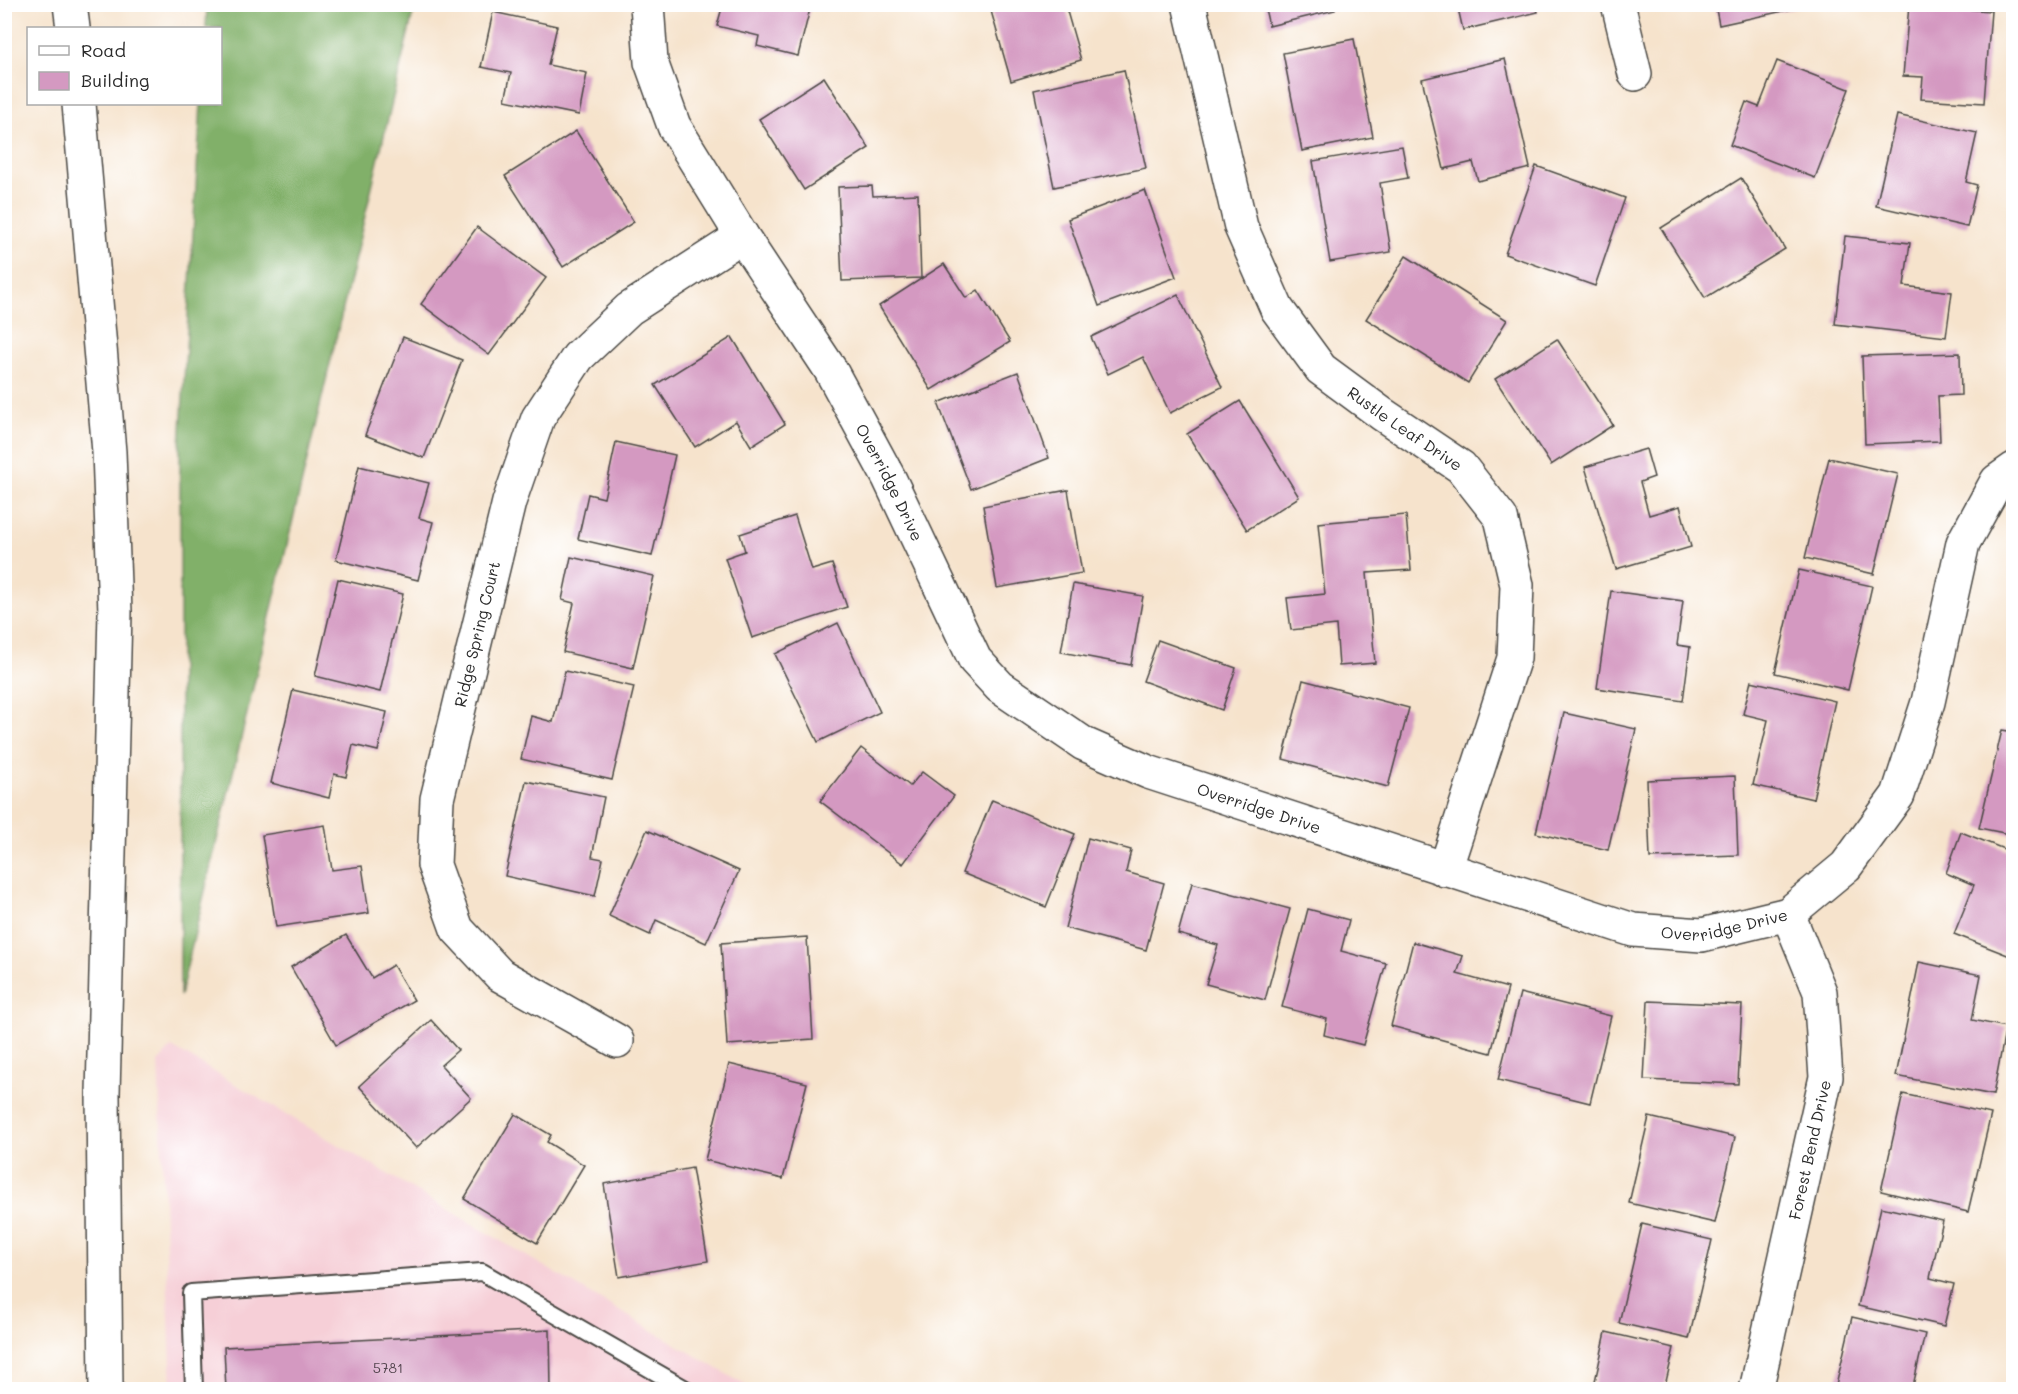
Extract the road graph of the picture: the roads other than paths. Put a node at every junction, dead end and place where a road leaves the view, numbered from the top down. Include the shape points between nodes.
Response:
1 (70, 4) edge
2 (647, 4) edge
3 (1189, 4) edge
4 (1618, 4) edge
5 (72, 27) edge
6 (1635, 74) dead end
7 (79, 105) edge
8 (742, 236) junction
9 (2013, 470) edge
10 (1446, 870) junction
11 (1788, 914) junction
12 (617, 1041) dead end
13 (106, 1389) edge
14 (194, 1389) edge
15 (687, 1389) edge
16 (1756, 1389) edge

1 - 5 main road
2 - 8 main road, Overridge Drive via 651,62 674,126
3 - 10 main road, Rustle Leaf Drive via 1241,227 1276,309 1321,369 1461,467 1501,518 1518,585 1514,658
4 - 6 main road
7 - 13 main road via 109,452 115,612 103,1094
8 - 10 main road, Overridge Drive via 830,369 889,478 975,660 1000,687 1084,744 1148,772
8 - 12 main road, Ridge Spring Court via 629,309 578,357 538,418 509,502 437,799 434,865 457,929 500,975
9 - 11 main road, Overridge Drive via 1997,481 1963,543 1928,702 1898,795 1846,866
10 - 11 main road, Overridge Drive via 1633,930 1702,935
11 - 16 main road, Forest Bend Drive via 1820,992 1826,1077
14 - 15 lane via 191,1293 482,1272

